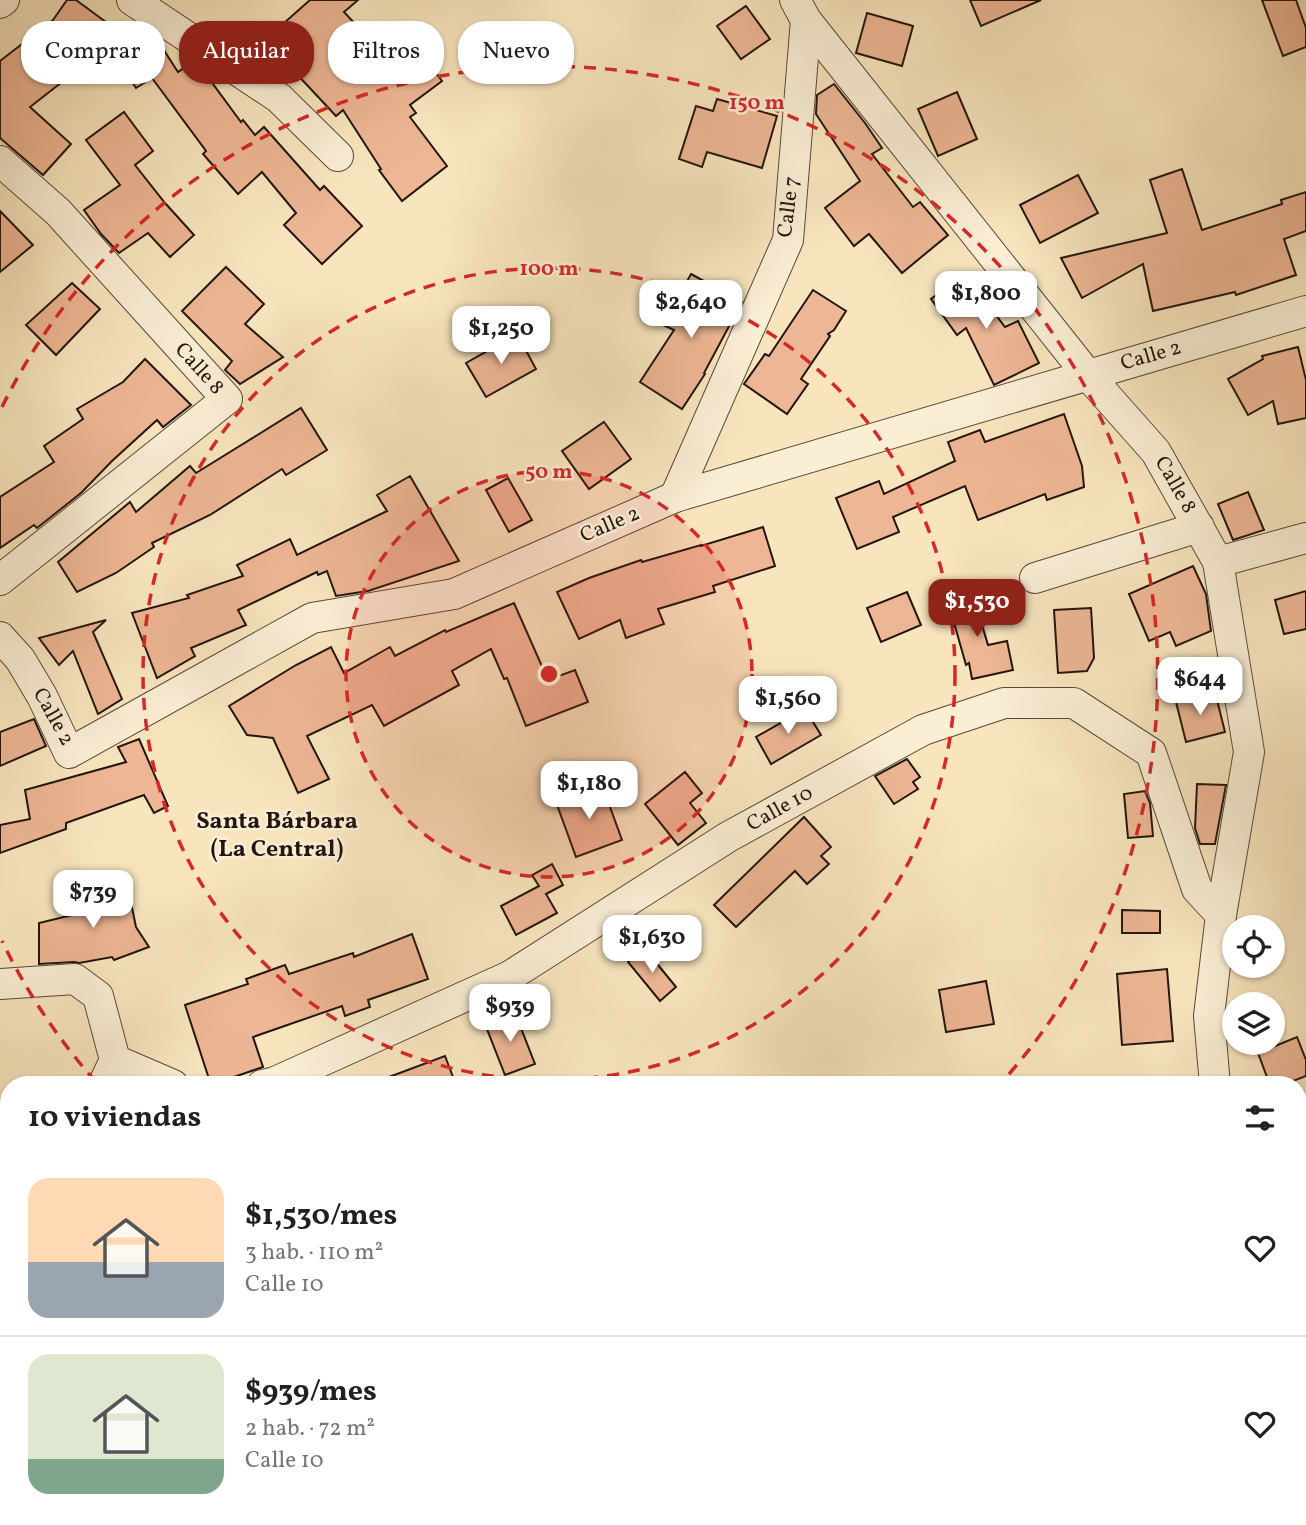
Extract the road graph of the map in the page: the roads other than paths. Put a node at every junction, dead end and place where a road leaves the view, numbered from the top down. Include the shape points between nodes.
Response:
1 (132, 0) edge
2 (801, 10) edge
3 (338, 156) dead end
4 (0, 161) edge
5 (1306, 311) edge
6 (1087, 374) junction
7 (675, 497) junction
8 (1199, 527) junction
9 (1306, 538) edge
10 (1218, 562) junction
11 (1034, 578) dead end
12 (0, 580) edge
13 (0, 637) edge
14 (1221, 915) junction
15 (0, 984) edge
16 (109, 1072) edge
17 (129, 1076) edge
18 (288, 1076) edge
19 (1214, 1076) edge

1 - 3 street via 279,98
2 - 6 street, Calle 8
2 - 7 street, Calle 7 via 788,240
4 - 12 street, Calle 8 via 58,212 227,399
5 - 6 street, Calle 2
6 - 7 street, Calle 2
6 - 8 street, Calle 8 via 1156,452
7 - 13 street, Calle 2 via 454,594 312,618 69,753 20,659
8 - 10 street, Calle 8
8 - 11 street
9 - 10 street
10 - 14 street, Calle 8 via 1249,752
14 - 18 street, Calle 10 via 1197,889 1151,753 1074,703 1004,704 923,730 728,837 510,976
14 - 19 street, Calle 8 via 1209,1016
15 - 16 street via 75,979 98,996
16 - 17 street

